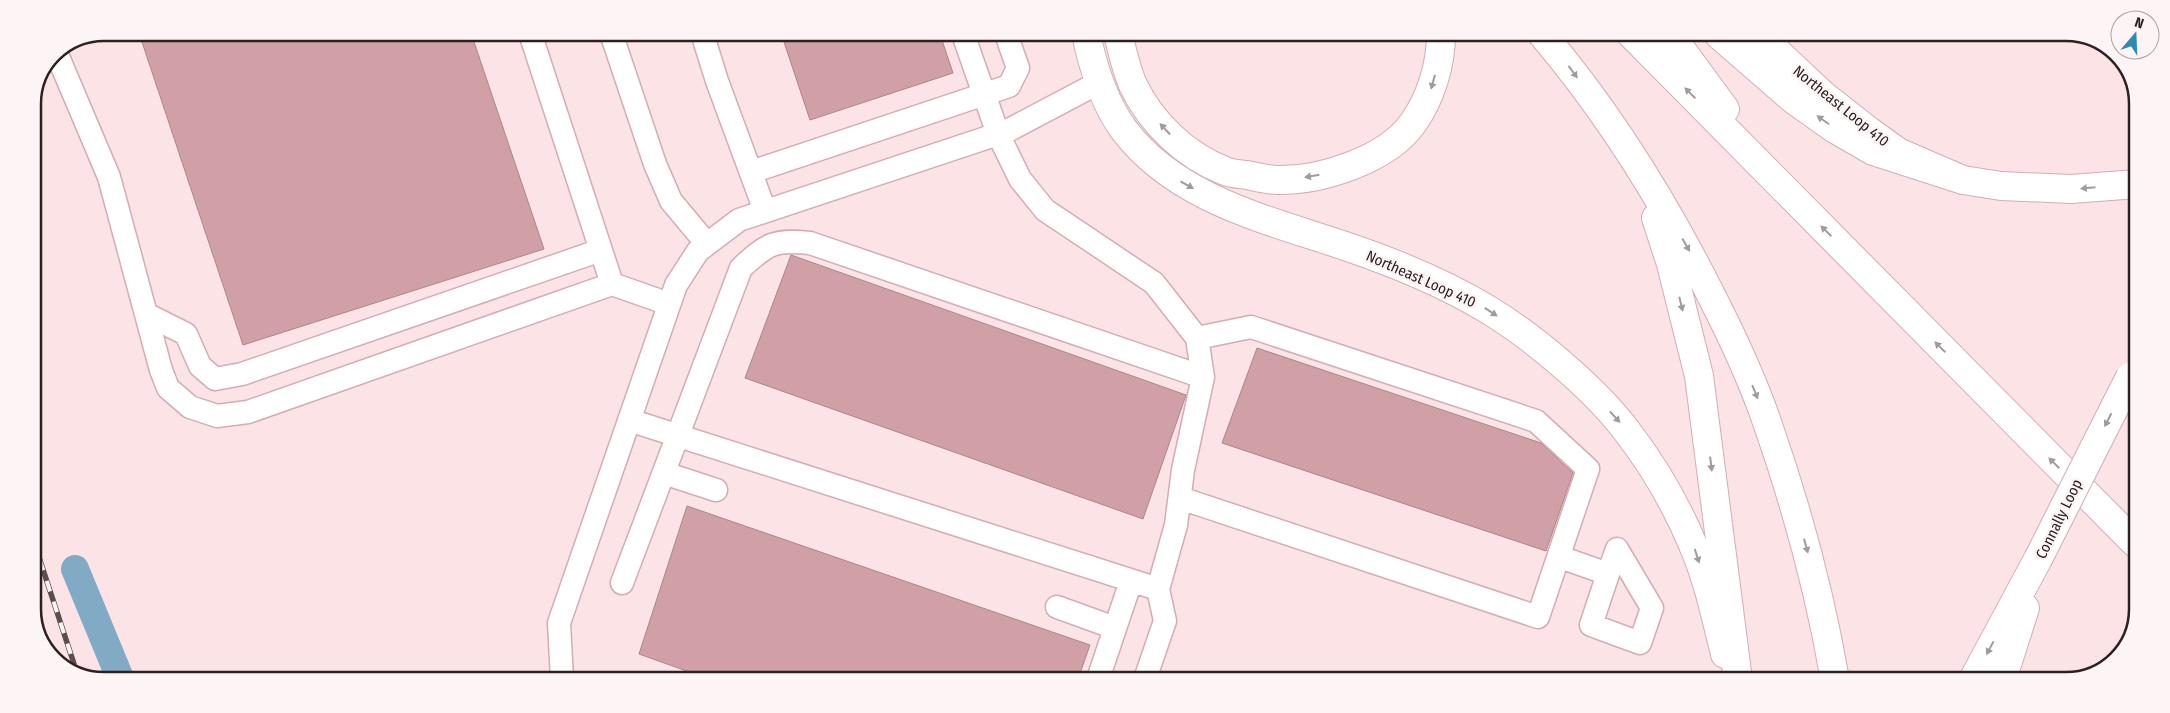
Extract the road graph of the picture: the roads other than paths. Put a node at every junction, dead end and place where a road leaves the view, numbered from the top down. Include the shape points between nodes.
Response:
1 (533, 41) edge
2 (614, 41) edge
3 (705, 41) edge
4 (965, 41) edge
5 (1008, 41) edge
6 (1088, 41) edge
7 (1120, 41) edge
8 (1441, 41) edge
9 (1548, 41) edge
10 (1638, 41) edge
11 (1675, 41) edge
12 (1727, 41) edge
13 (1765, 41) edge
14 (60, 60) edge
15 (1100, 82) junction
16 (984, 94) junction
17 (998, 134) junction
18 (1635, 158) junction
19 (751, 172) junction
20 (1963, 180) junction
21 (2129, 185) edge
22 (1785, 190) junction
23 (765, 211) junction
24 (707, 244) junction
25 (601, 250) junction
26 (612, 284) junction
27 (669, 304) junction
28 (146, 314) junction
29 (1197, 338) junction
30 (1203, 377) junction
31 (2129, 380) edge
32 (629, 420) junction
33 (678, 435) junction
34 (664, 473) junction
35 (716, 490) dead end
36 (1180, 498) junction
37 (2100, 510) junction
38 (2129, 537) edge
39 (2129, 545) edge
40 (1560, 557) junction
41 (2038, 559) junction
42 (1608, 574) dead end
43 (1131, 581) junction
44 (622, 583) dead end
45 (1158, 589) junction
46 (1057, 607) dead end
47 (1115, 628) junction
48 (562, 672) edge
49 (1100, 672) edge
50 (1147, 672) edge
51 (1729, 672) edge
52 (1737, 672) edge
53 (1833, 672) edge
54 (1977, 672) edge
55 (2004, 672) edge

1 - 25 lane
2 - 24 lane via 655,164 671,201
3 - 19 lane
4 - 16 lane
5 - 16 lane via 1018,68 1009,86
6 - 15 main road, Northeast Loop 410
8 -> 7 main road via 1431,89 1413,124 1386,149 1349,166 1314,176 1277,180 1226,172 1195,155 1172,137 1152,116 1133,84
9 -> 18 main road
22 -> 10 main road
11 - 22 main road
20 -> 12 main road via 1873,151 1794,100
13 - 20 main road, Northeast Loop 410 via 1823,95 1868,131 1898,152
14 - 28 lane via 109,177
15 - 17 lane
15 -> 51 main road, Northeast Loop 410 via 1124,130 1149,158 1180,181 1219,202 1352,248 1433,281 1487,309 1536,343 1586,386 1626,429 1660,478 1694,546
16 - 17 lane
16 - 19 lane
17 - 23 lane
17 - 29 lane via 1020,179 1045,210 1154,283
18 -> 52 main road via 1671,264 1699,376
18 -> 53 main road via 1693,259 1734,341 1768,424 1807,546
19 - 23 lane
21 -> 20 main road, Northeast Loop 410 via 2071,189 2001,186
37 -> 22 main road
23 - 24 lane via 739,220
24 - 27 lane via 698,250 676,285
25 - 26 lane
25 - 28 lane via 242,374 215,379 200,366 186,334
26 - 27 lane
26 - 28 lane via 248,412 217,416 190,407 168,388
27 - 32 lane
29 - 30 lane
29 - 40 lane via 1251,327 1536,421 1588,469
30 - 33 lane via 810,243 786,240 763,247 741,268
30 - 36 lane
31 -> 41 main road, Connally Loop, bridge
32 - 33 lane
32 - 48 lane via 559,622
33 - 34 lane
33 - 43 lane
34 - 35 lane
34 - 44 lane
36 - 40 lane via 1538,618
36 - 45 lane
37 - 38 main road
37 - 39 main road
40 - 42 lane
41 -> 54 main road
41 - 55 main road, Connally Loop
43 - 45 lane
43 - 47 lane
45 - 50 lane via 1165,621
46 - 47 lane
47 - 49 lane

